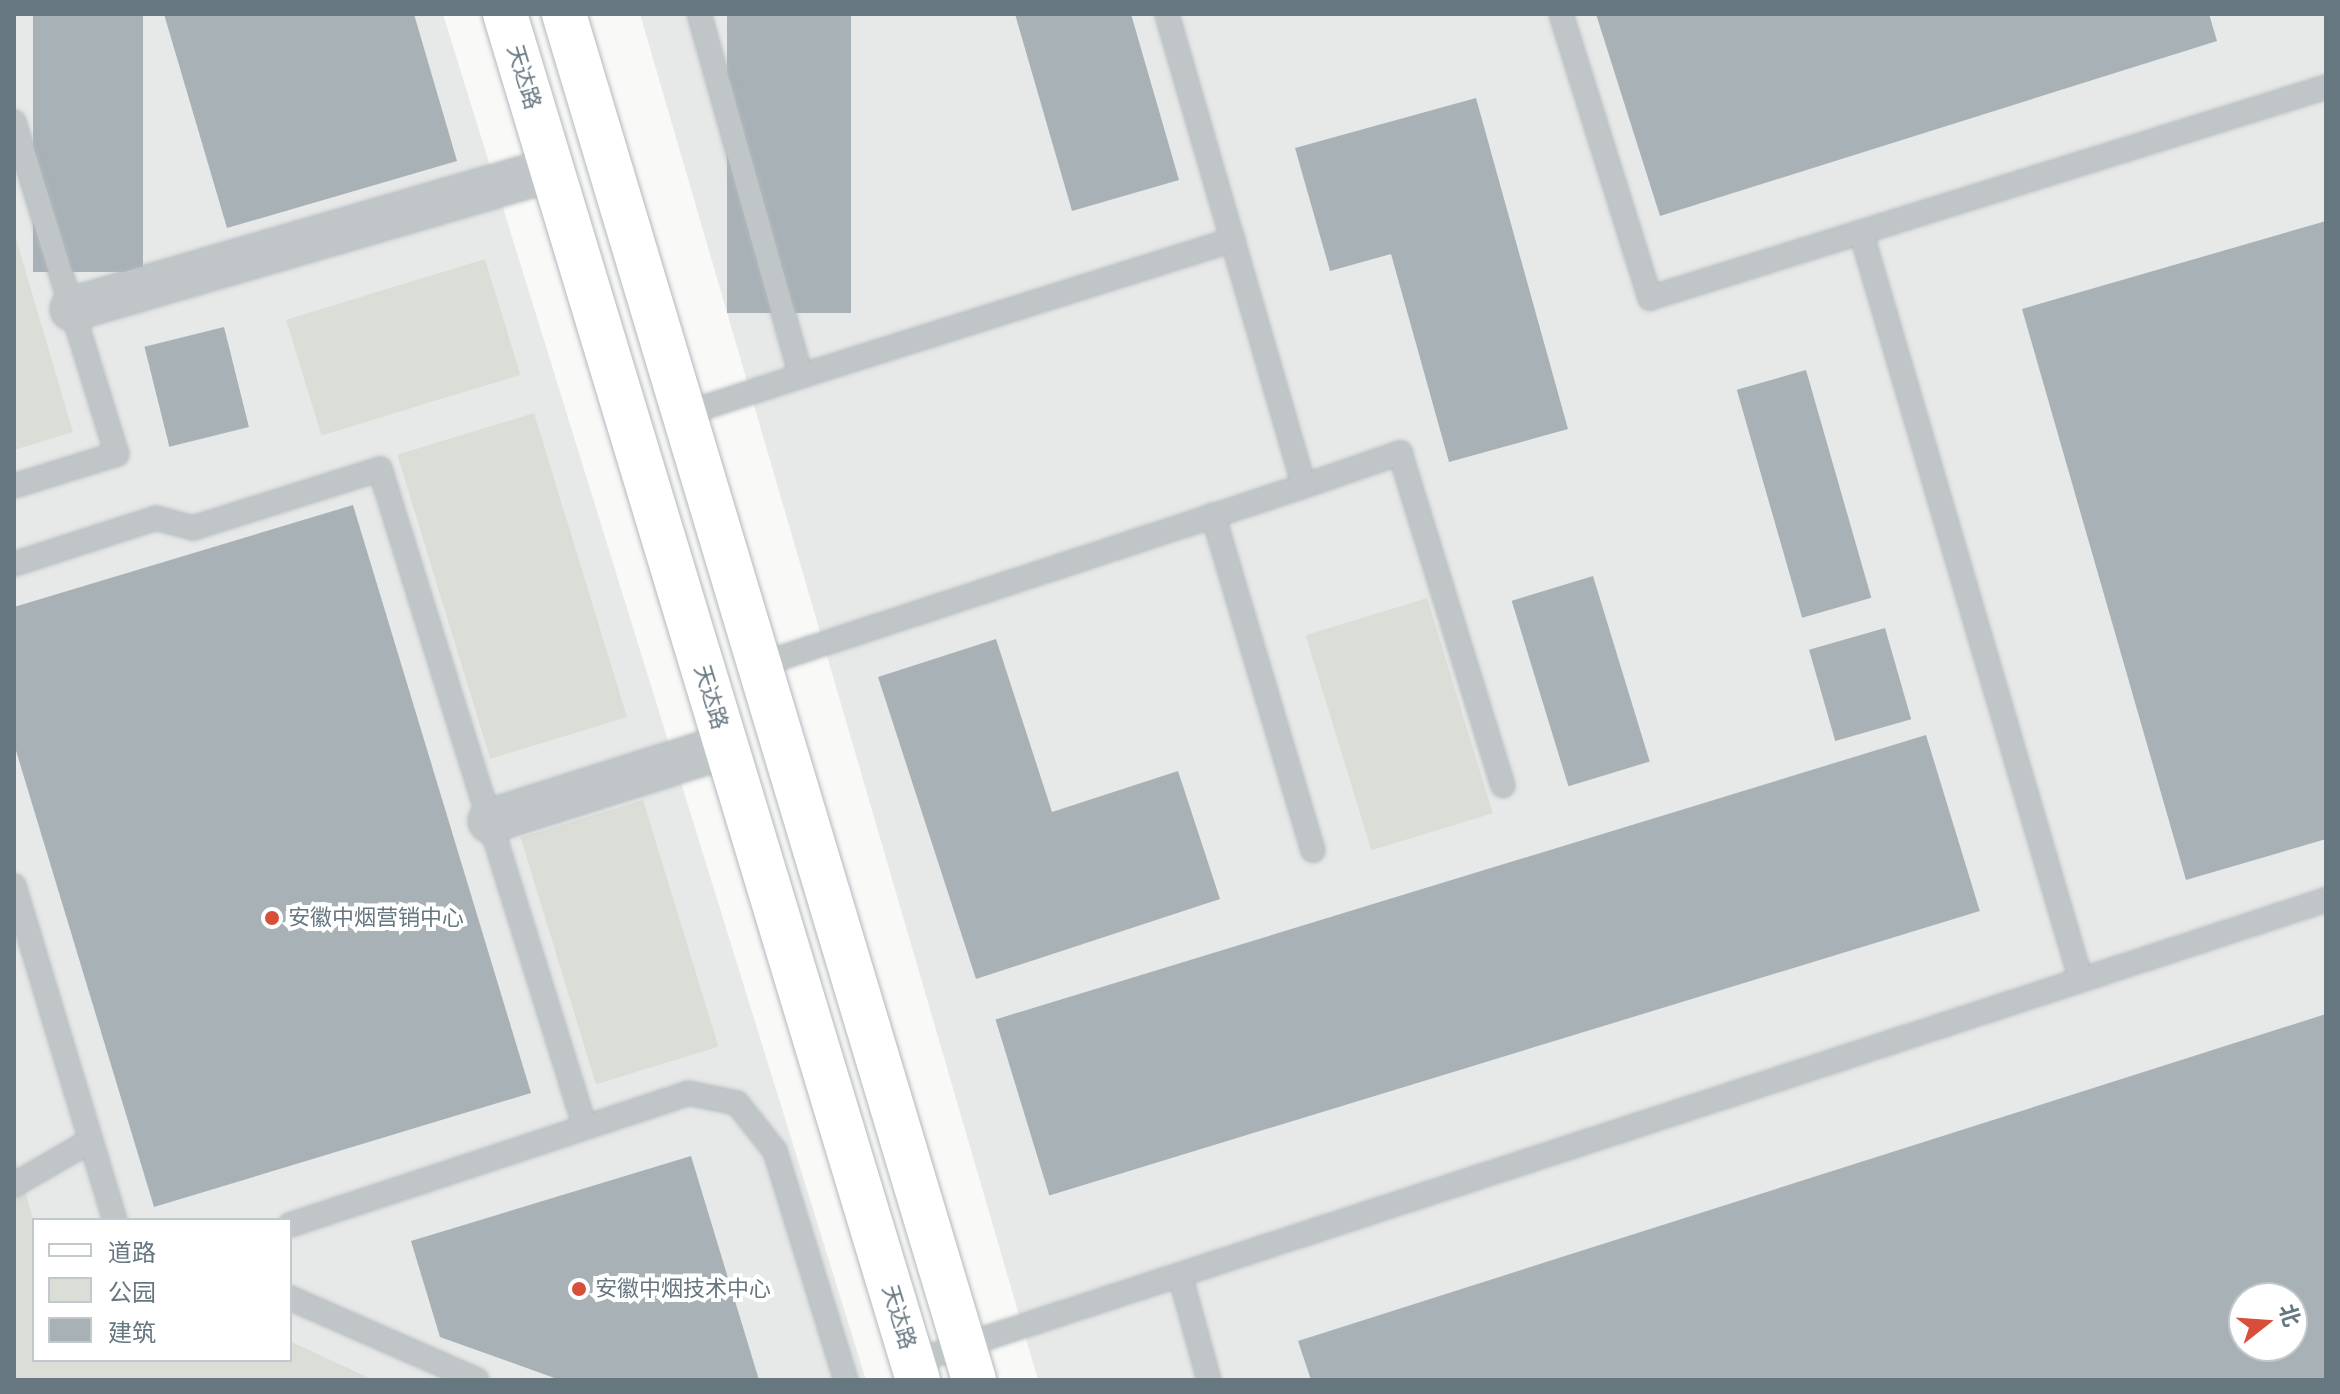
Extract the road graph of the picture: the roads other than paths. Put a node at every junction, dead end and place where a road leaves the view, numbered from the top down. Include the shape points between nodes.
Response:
1 (505, 14) edge
2 (564, 14) edge
3 (699, 14) edge
4 (1167, 14) edge
5 (1561, 14) edge
6 (2326, 87) edge
7 (14, 122) edge
8 (551, 170) junction
9 (1861, 232) junction
10 (1233, 240) junction
11 (72, 309) junction
12 (801, 376) junction
13 (684, 414) junction
14 (14, 486) edge
15 (1304, 486) junction
16 (1213, 515) junction
17 (14, 564) edge
18 (759, 665) junction
19 (726, 746) junction
20 (1503, 785) dead end
21 (490, 821) junction
22 (1313, 850) dead end
23 (14, 886) edge
24 (2326, 900) edge
25 (2081, 980) junction
26 (585, 1127) junction
27 (90, 1141) junction
28 (14, 1185) edge
29 (114, 1218) edge
30 (292, 1224) edge
31 (1180, 1275) junction
32 (292, 1299) edge
33 (968, 1363) edge
34 (916, 1371) edge
35 (477, 1380) edge
36 (846, 1380) edge
37 (1209, 1380) edge

1 - 8 street, 天达路
2 - 13 street
3 - 12 lane
4 - 10 lane
5 - 9 lane via 1650,298
6 - 9 lane
7 - 11 lane
8 - 11 street
8 - 19 street, 天达路
9 - 25 lane
10 - 12 lane
10 - 15 lane
11 - 14 lane via 117,454
12 - 13 lane
13 - 18 street
15 - 16 lane
15 - 20 lane via 1400,453
16 - 18 lane
16 - 22 lane
17 - 21 lane via 156,518 193,528 380,469
18 - 33 street
19 - 21 street
19 - 34 street, 天达路
21 - 26 lane
23 - 27 lane
24 - 25 lane
25 - 31 lane
26 - 30 lane
26 - 36 lane via 688,1093 737,1103 775,1151
27 - 28 lane
27 - 29 lane
31 - 33 lane
31 - 37 lane
32 - 35 lane
33 - 34 lane

